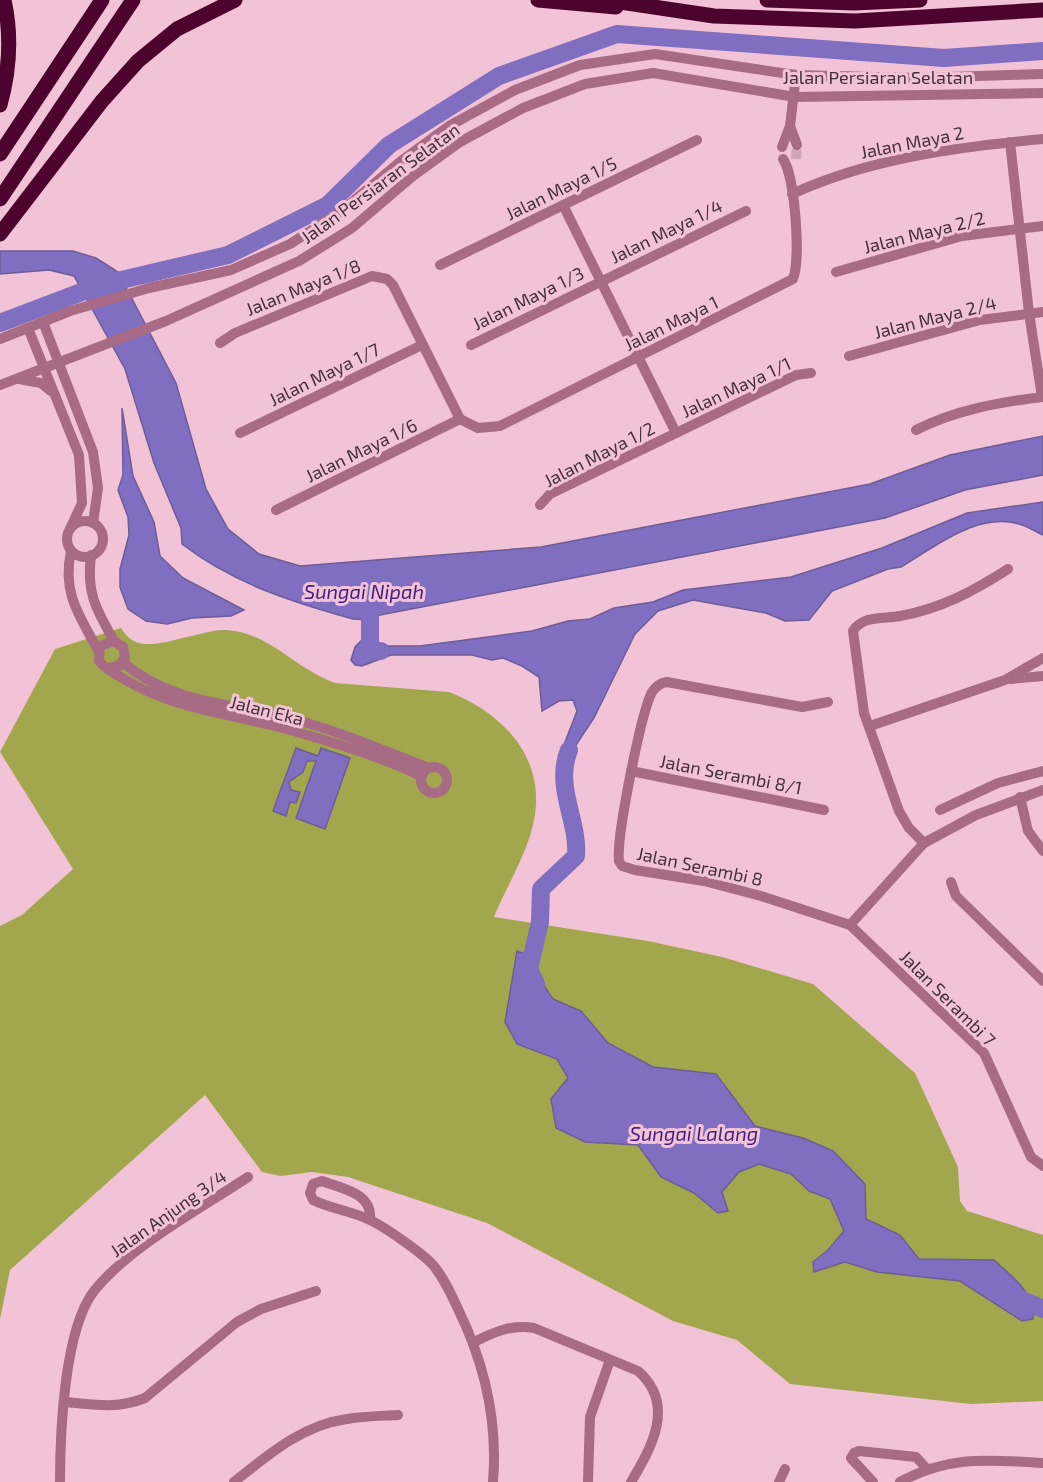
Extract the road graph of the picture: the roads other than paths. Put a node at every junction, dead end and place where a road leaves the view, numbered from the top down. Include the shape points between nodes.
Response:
1 (4, 0) edge
2 (102, 0) edge
3 (133, 0) edge
4 (235, 0) edge
5 (538, 0) edge
6 (607, 0) edge
7 (766, 0) edge
8 (920, 0) edge
9 (1043, 10) edge
10 (714, 16) junction
11 (1043, 74) edge
12 (796, 75) junction
13 (1043, 93) edge
14 (795, 97) junction
15 (0, 105) edge
16 (790, 126) junction
17 (1043, 139) edge
18 (697, 140) dead end
19 (1010, 142) junction
20 (797, 145) tunnel mouth
21 (782, 147) dead end
22 (0, 154) edge
23 (789, 162) tunnel mouth
24 (792, 194) junction
25 (0, 199) edge
26 (563, 205) junction
27 (746, 211) dead end
28 (1043, 226) edge
29 (1021, 228) junction
30 (0, 234) edge
31 (440, 265) dead end
32 (836, 272) dead end
33 (600, 282) junction
34 (1043, 312) edge
35 (1029, 313) junction
36 (43, 322) junction
37 (28, 328) junction
38 (0, 339) edge
39 (220, 343) dead end
40 (422, 345) junction
41 (471, 345) dead end
42 (84, 351) junction
43 (849, 356) dead end
44 (636, 358) junction
45 (58, 361) junction
46 (43, 367) junction
47 (811, 373) dead end
48 (5, 383) edge
49 (69, 392) junction
50 (55, 396) junction
51 (1042, 397) edge
52 (460, 419) junction
53 (916, 430) dead end
54 (240, 433) dead end
55 (676, 434) junction
56 (540, 505) dead end
57 (276, 510) dead end
58 (93, 523) junction
59 (69, 529) junction
60 (71, 551) junction
61 (91, 555) junction
62 (1008, 569) dead end
63 (114, 641) junction
64 (98, 650) junction
65 (1043, 658) edge
66 (123, 662) junction
67 (108, 668) junction
68 (1043, 676) edge
69 (1005, 680) junction
70 (828, 702) dead end
71 (870, 726) junction
72 (632, 771) junction
73 (1043, 771) edge
74 (1043, 790) edge
75 (967, 796) junction
76 (1020, 797) junction
77 (824, 810) dead end
78 (940, 810) dead end
79 (976, 815) junction
80 (924, 843) junction
81 (1043, 851) edge
82 (951, 882) dead end
83 (850, 925) junction
84 (1043, 981) edge
85 (1043, 1166) edge
86 (248, 1177) dead end
87 (370, 1220) junction
88 (316, 1291) dead end
89 (474, 1342) junction
90 (610, 1360) junction
91 (65, 1402) junction
92 (398, 1415) dead end
93 (1043, 1463) edge
94 (926, 1468) junction
95 (785, 1469) dead end
96 (60, 1482) edge
97 (234, 1482) edge
98 (493, 1482) edge
99 (588, 1482) edge
100 (631, 1482) edge
101 (779, 1482) edge
102 (873, 1482) edge
103 (900, 1482) edge

1 - 15 highway via 9,61
2 - 22 highway
3 - 25 highway
4 - 30 highway via 177,29 138,61 118,81
5 - 10 highway
6 - 10 highway
7 - 8 highway
9 - 10 highway via 855,21
11 - 12 street, Jalan Persiaran Selatan via 916,78
12 - 14 street
12 - 36 street, Jalan Persiaran Selatan via 655,54 580,65 515,90 449,126 340,212 290,244 231,270 149,288
13 - 14 street, Jalan Persiaran Selatan
14 - 16 street
14 - 42 street, Jalan Persiaran Selatan via 653,73 585,84 523,108 460,142 352,228 299,261 166,321
16 - 20 street
16 - 21 street
17 - 19 street, Jalan Maya 2
18 - 26 street, Jalan Maya 1/5
19 - 24 street, Jalan Maya 2 via 911,156 855,170
19 - 29 street
23 - 24 street, Jalan Maya 1
24 - 44 street, Jalan Maya 1 via 797,262 793,279
26 - 31 street, Jalan Maya 1/5
26 - 33 street
27 - 33 street, Jalan Maya 1/4
28 - 29 street, Jalan Maya 2/2
29 - 32 street, Jalan Maya 2/2 via 962,236
29 - 35 street
33 - 41 street, Jalan Maya 1/3
33 - 44 street
34 - 35 street, Jalan Maya 2/4
35 - 43 street, Jalan Maya 2/4 via 980,320
35 - 51 street
36 - 37 street, Jalan Persiaran Selatan
36 - 45 street
37 - 38 street, Jalan Persiaran Selatan
37 - 46 street
39 - 40 street, Jalan Maya 1/8 via 235,333 380,276 393,285
40 - 52 street, Jalan Maya 1/8
40 - 54 street, Jalan Maya 1/7
42 - 45 street, Jalan Persiaran Selatan
42 - 49 street via 68,371
44 - 52 street, Jalan Maya 1 via 500,426 478,428
44 - 55 street
45 - 46 street, Jalan Persiaran Selatan
45 - 49 street
46 - 48 street, Jalan Persiaran Selatan
46 - 50 street
47 - 55 street, Jalan Maya 1/1 via 796,375
48 - 50 street via 33,380
49 - 58 street via 93,452 97,496
50 - 59 street via 82,472 82,502
51 - 53 street via 1000,403 933,421
52 - 57 street, Jalan Maya 1/6
55 - 56 street, Jalan Maya 1/2 via 550,494
58 - 59 street via 80,521
58 - 61 street via 103,540
59 - 60 street, Jalan Eka
60 - 61 street via 84,557
60 - 64 street, Jalan Eka via 67,572 70,595
61 - 63 street via 88,574 92,598
62 - 71 street via 942,605 867,620 856,626 852,637 860,699
63 - 64 street via 104,643
63 - 66 street via 125,651
64 - 67 street, Jalan Eka via 99,661
65 - 69 street
66 - 67 street
66 - 67 street, Jalan Eka via 134,672 184,696 284,716 425,773 283,728 205,712 144,690
68 - 69 street
69 - 71 street
70 - 72 street, Jalan Serambi 8 via 802,706 661,683 648,701
71 - 80 street via 899,811
72 - 77 street, Jalan Serambi 8/1
72 - 83 street, Jalan Serambi 8 via 618,856 622,866 761,896
73 - 75 street via 1015,777
74 - 76 street
75 - 78 street
75 - 79 street
76 - 79 street
76 - 81 street via 1029,831
79 - 80 street
80 - 83 street
82 - 84 street via 956,896
83 - 85 street, Jalan Serambi 7 via 984,1053 1031,1157
86 - 91 street, Jalan Anjung 3/4 via 129,1257 95,1291 74,1332
87 - 87 street via 313,1200 313,1184 322,1181 360,1195 369,1206
87 - 89 street via 433,1265
88 - 91 street via 261,1309 237,1322 145,1398 114,1407
89 - 90 street via 520,1326 534,1328
89 - 98 street via 493,1422
90 - 99 street via 591,1417
90 - 100 street via 638,1371 656,1396 655,1438
91 - 96 street, Jalan Anjung 3/4
92 - 97 street via 325,1424 279,1446
93 - 94 street via 947,1462
94 - 102 street via 915,1457 854,1453 854,1463
94 - 103 street
95 - 101 street

